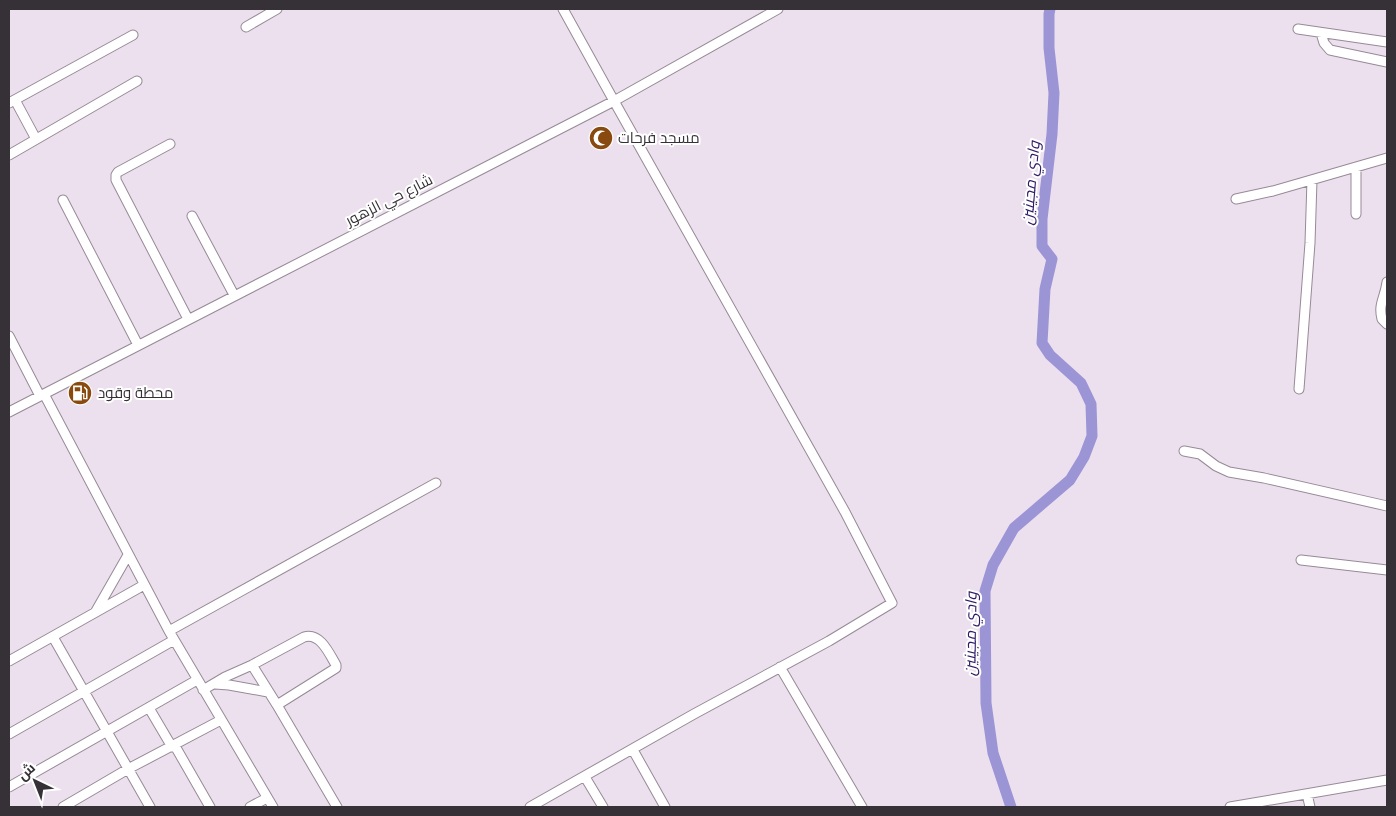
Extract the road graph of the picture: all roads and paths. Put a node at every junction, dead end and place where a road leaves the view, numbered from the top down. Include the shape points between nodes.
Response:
1 (277, 9) edge
2 (564, 9) edge
3 (778, 9) edge
4 (246, 27) dead end
5 (1298, 29) dead end
6 (1321, 33) junction
7 (133, 35) dead end
8 (1387, 42) edge
9 (1387, 62) edge
10 (137, 81) dead end
11 (12, 101) edge
12 (614, 101) junction
13 (36, 139) junction
14 (170, 144) dead end
15 (9, 155) edge
16 (1387, 158) edge
17 (1356, 167) junction
18 (1312, 180) junction
19 (1236, 199) dead end
20 (63, 200) dead end
21 (1356, 214) dead end
22 (192, 216) dead end
23 (1387, 282) edge
24 (234, 295) junction
25 (188, 319) junction
26 (1387, 324) edge
27 (9, 336) edge
28 (138, 345) junction
29 (1298, 388) dead end
30 (42, 395) junction
31 (9, 412) edge
32 (1184, 451) dead end
33 (436, 483) dead end
34 (1387, 506) edge
35 (128, 555) junction
36 (1301, 560) dead end
37 (1387, 570) edge
38 (144, 585) junction
39 (96, 612) junction
40 (169, 631) junction
41 (53, 637) junction
42 (174, 640) junction
43 (9, 661) edge
44 (252, 666) junction
45 (780, 667) junction
46 (197, 680) junction
47 (215, 684) junction
48 (203, 690) junction
49 (84, 692) junction
50 (268, 692) junction
51 (277, 705) junction
52 (149, 708) junction
53 (221, 720) junction
54 (106, 732) junction
55 (9, 734) edge
56 (174, 746) junction
57 (633, 750) junction
58 (128, 769) junction
59 (585, 777) junction
60 (1387, 780) edge
61 (9, 787) edge
62 (1307, 794) junction
63 (267, 798) junction
64 (535, 806) edge
65 (63, 807) edge
66 (150, 807) edge
67 (210, 807) edge
68 (250, 807) edge
69 (273, 807) edge
70 (337, 807) edge
71 (603, 807) edge
72 (665, 807) edge
73 (862, 807) edge
74 (1230, 807) edge
75 (1310, 807) edge

1 - 4 street
2 - 12 street
3 - 12 street, شارع حي الزهور
5 - 6 street
6 - 8 street
6 - 9 street via 1330,50
7 - 11 street
10 - 13 street
11 - 13 street
12 - 24 street, شارع حي الزهور
12 - 45 street via 845,512 892,603
13 - 15 street
14 - 25 street via 118,172 116,180
16 - 17 street
17 - 18 street
17 - 21 street
18 - 19 street
18 - 29 street
20 - 28 street
22 - 24 street
23 - 26 street via 1379,308
24 - 25 street, شارع حي الزهور
25 - 28 street, شارع حي الزهور
27 - 30 street
28 - 30 street, شارع حي الزهور
30 - 31 street, شارع حي الزهور
30 - 35 street
32 - 34 street via 1200,454 1229,472
33 - 40 street
35 - 38 street
35 - 39 street
36 - 37 street
38 - 39 street
38 - 40 street
39 - 41 street
40 - 42 street
41 - 43 street
41 - 49 street
42 - 46 street
42 - 49 street
44 - 47 street
44 - 50 street
44 - 51 street via 309,635 318,638 336,665 334,670
45 - 57 street
45 - 73 street
46 - 48 street
46 - 52 street
47 - 48 street
47 - 50 street
48 - 53 street
49 - 54 street
49 - 55 street
50 - 51 street
51 - 70 street
52 - 54 street
52 - 56 street
53 - 56 street
53 - 63 street
54 - 58 street
54 - 61 street
56 - 58 street
56 - 67 street
57 - 59 street
57 - 72 street
58 - 65 street
58 - 66 street
59 - 64 street
59 - 71 street
60 - 62 street
62 - 74 street
62 - 75 street
63 - 68 street
63 - 69 street

